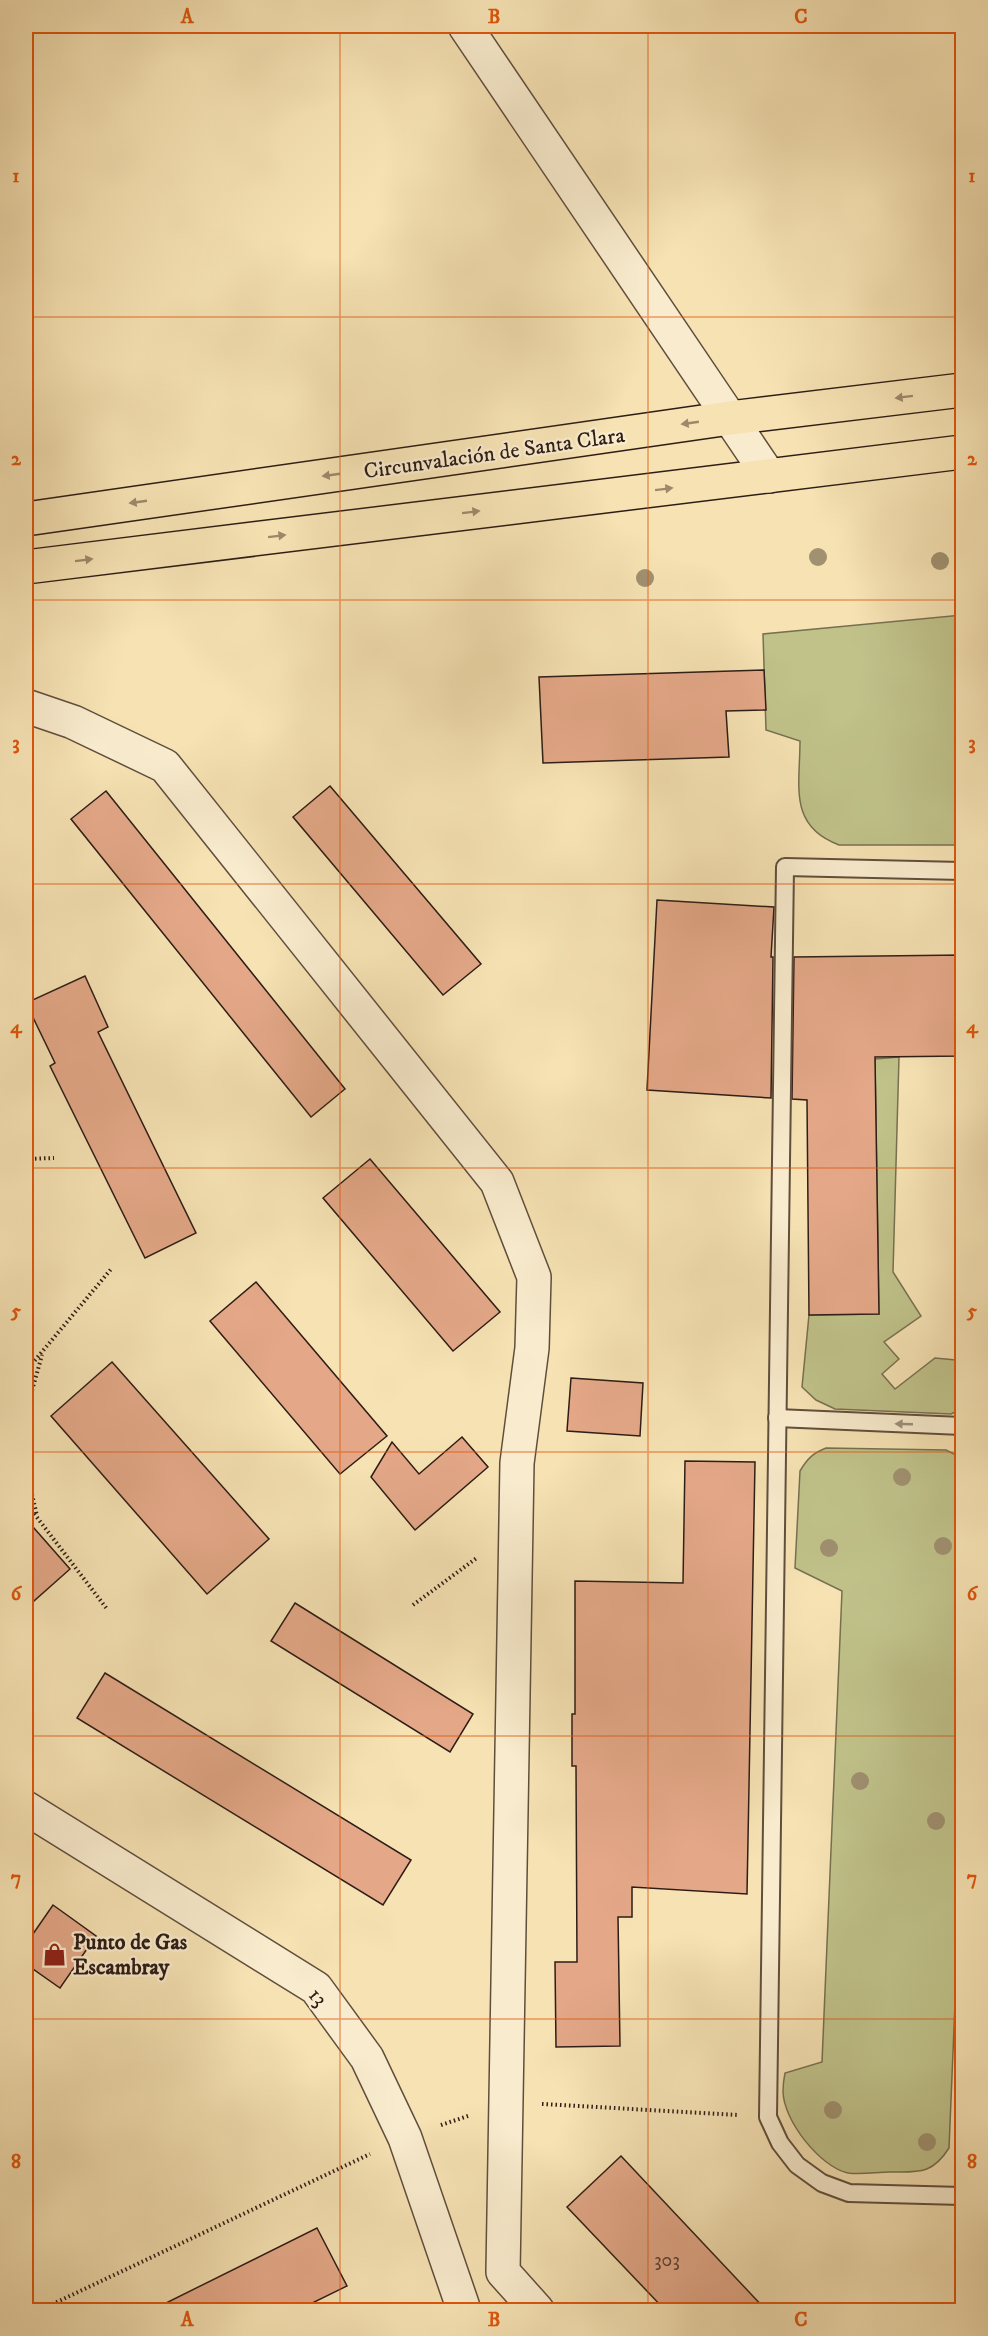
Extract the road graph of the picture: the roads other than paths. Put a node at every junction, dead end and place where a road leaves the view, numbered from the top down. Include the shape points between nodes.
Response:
1 (465, 26) edge
2 (963, 390) edge
3 (730, 418) junction
4 (963, 452) edge
5 (769, 476) junction
6 (26, 519) edge
7 (26, 567) edge
8 (26, 706) edge
9 (963, 871) edge
10 (777, 1418) junction
11 (963, 1426) edge
12 (26, 1808) edge
13 (963, 2196) edge
14 (464, 2310) edge
15 (537, 2310) edge

1 - 3 street
2 -> 3 highway, Circunvalación de Santa Clara
3 - 5 street
3 -> 6 highway, Circunvalación de Santa Clara
4 - 5 highway
7 -> 5 highway
8 - 15 street via 73,722 165,766 497,1182 534,1276 532,1348 517,1463 503,2272
9 - 10 lane via 785,867
11 -> 10 lane
10 - 13 lane via 768,2116 780,2143 797,2165 822,2184 849,2193
12 - 14 street, 13 via 316,1988 368,2058 405,2138

